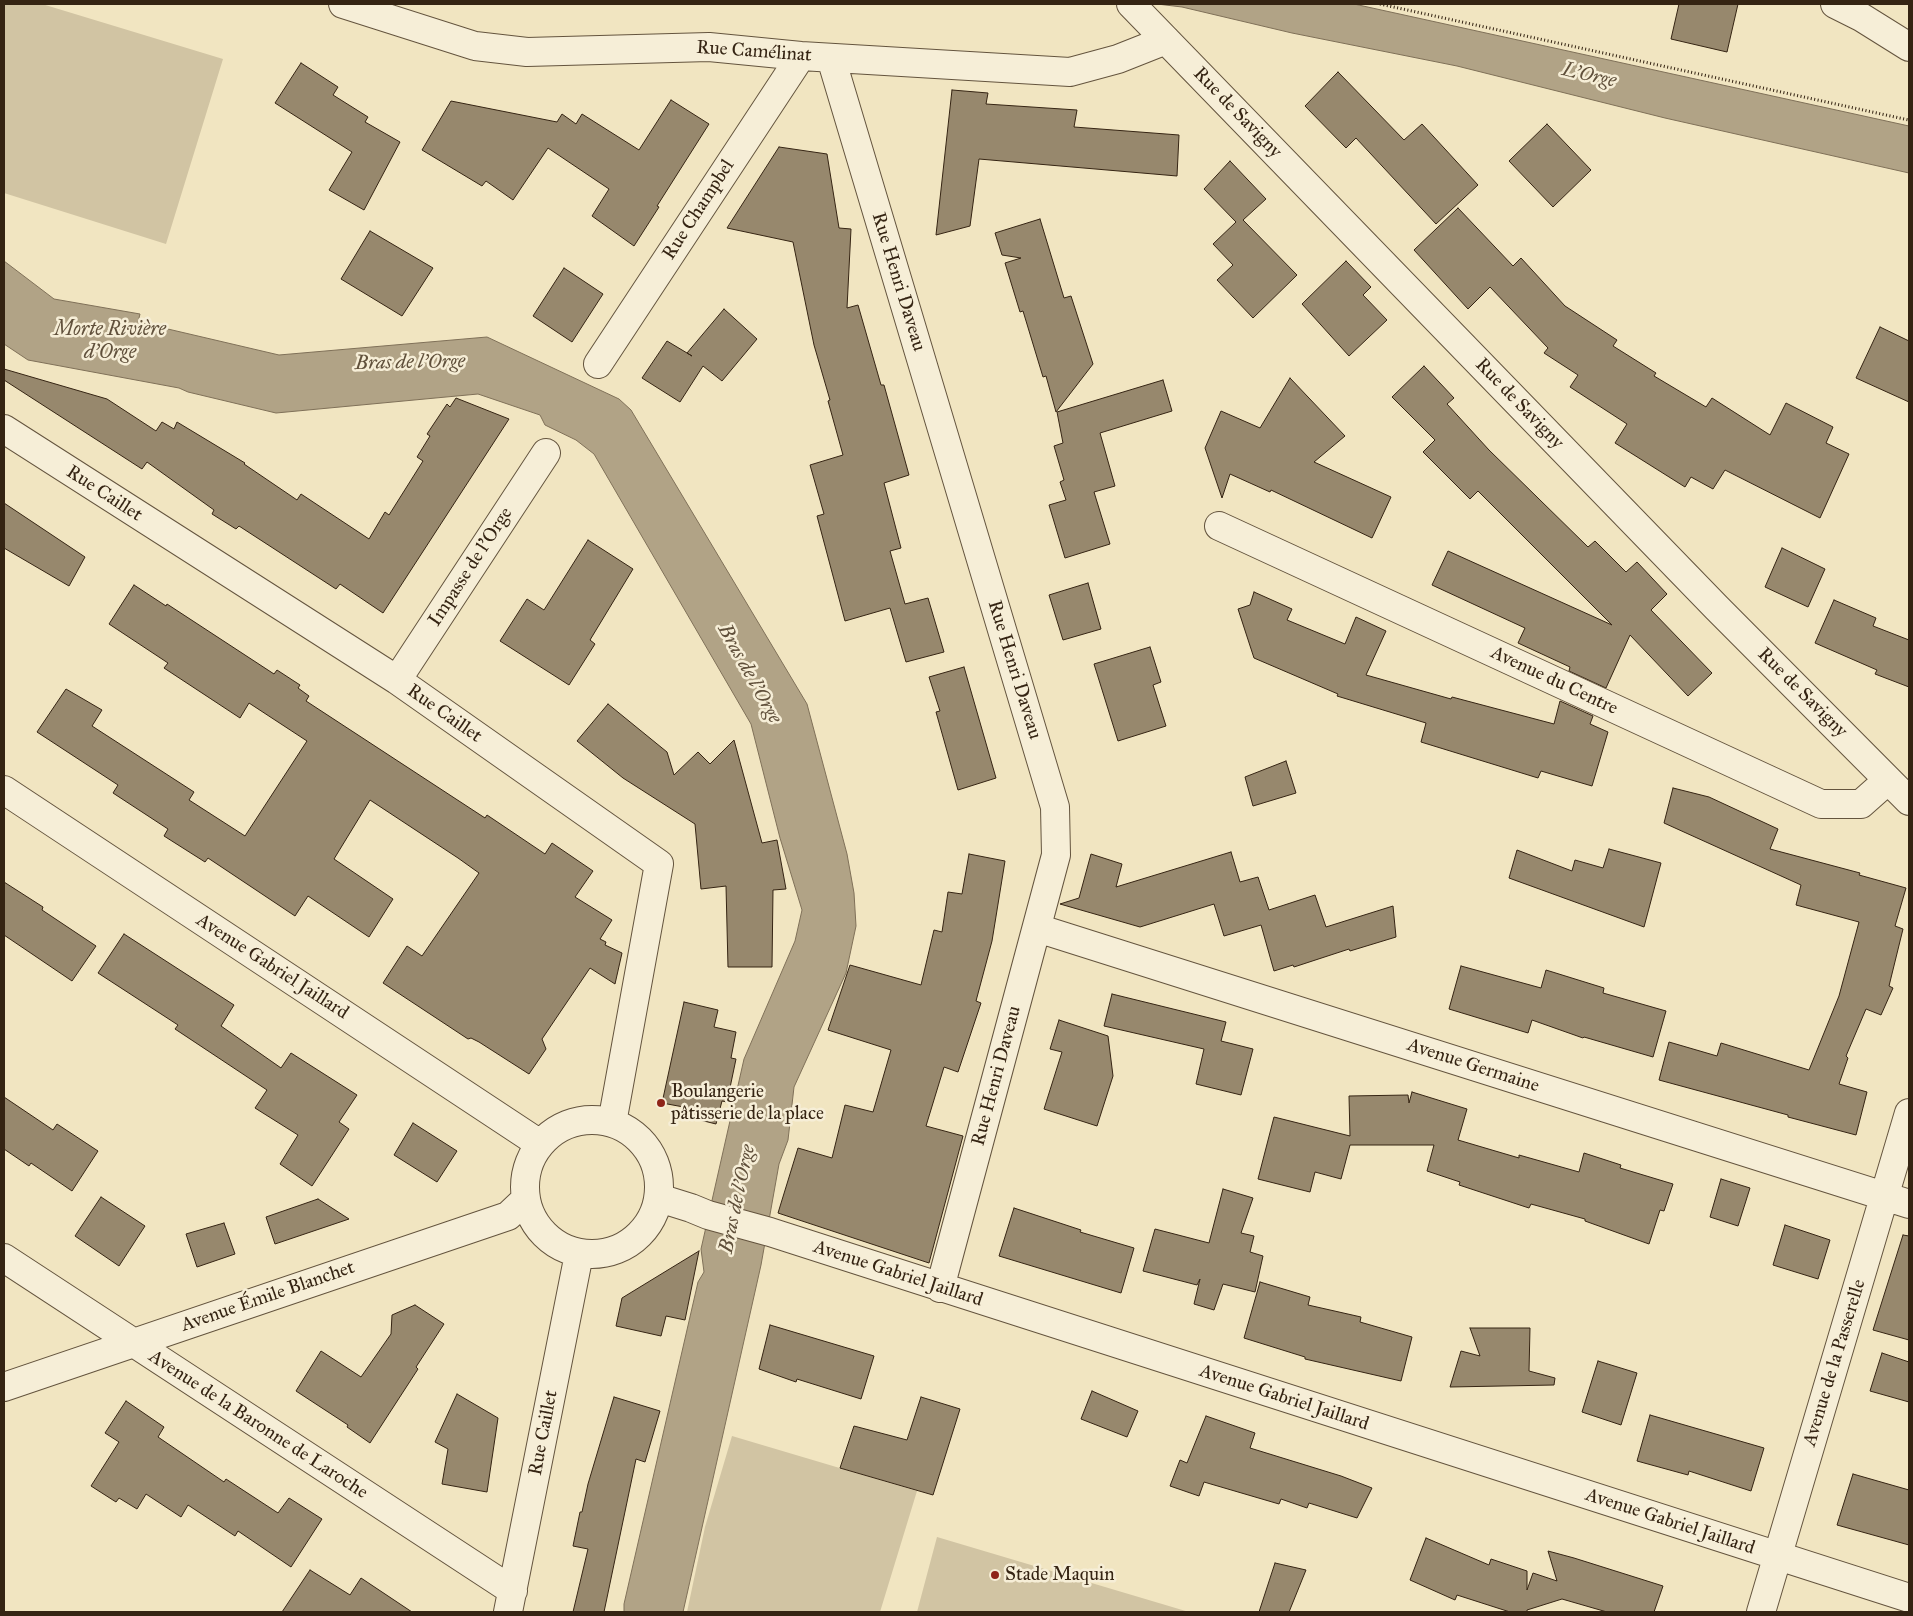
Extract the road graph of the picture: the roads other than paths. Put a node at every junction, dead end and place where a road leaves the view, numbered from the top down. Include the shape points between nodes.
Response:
1 (343, 4) edge
2 (1131, 4) edge
3 (1835, 4) edge
4 (1166, 40) junction
5 (1909, 47) edge
6 (800, 56) junction
7 (831, 58) junction
8 (598, 364) dead end
9 (4, 429) edge
10 (546, 453) dead end
11 (1219, 526) dead end
12 (397, 680) junction
13 (1888, 780) junction
14 (4, 790) edge
15 (1909, 801) edge
16 (1038, 928) junction
17 (1909, 1114) edge
18 (612, 1123) junction
19 (540, 1144) junction
20 (659, 1198) junction
21 (526, 1199) junction
22 (1897, 1200) edge
23 (579, 1254) junction
24 (4, 1258) edge
25 (940, 1288) junction
26 (132, 1343) junction
27 (4, 1387) edge
28 (1778, 1557) junction
29 (1909, 1598) edge
30 (511, 1602) edge
31 (1761, 1612) edge

1 - 6 street, Rue Camélinat via 475,46 527,52 708,47
2 - 4 street, Rue de Savigny
3 - 5 street
4 - 7 street, Rue Camélinat via 1118,59 1070,72
4 - 13 street, Rue de Savigny
6 - 7 street, Rue Camélinat
6 - 8 street, Rue Champbel
7 - 16 street, Rue Henri Daveau via 1055,807 1056,856
9 - 12 street, Rue Caillet
10 - 12 street, Impasse de l'Orge
11 - 13 street, Avenue du Centre via 1821,804 1861,804
12 - 18 street, Rue Caillet via 659,864
13 - 15 street, Rue de Savigny
14 - 19 street, Avenue Gabriel Jaillard
16 - 22 street, Avenue Germaine
16 - 25 street, Rue Henri Daveau
17 - 22 street, Avenue de la Passerelle
18 - 19 street via 592,1120 572,1123 554,1131
18 - 20 street via 629,1131 644,1144 654,1160
19 - 21 street via 530,1161 525,1180
20 - 23 street via 652,1219 639,1236 622,1248 601,1255
20 - 25 street, Avenue Gabriel Jaillard
21 - 23 street via 532,1218 544,1235 560,1247
21 - 26 street, Avenue Émile Blanchet via 508,1216
22 - 28 street, Avenue de la Passerelle
23 - 30 street, Rue Caillet
24 - 26 street, Avenue de la Baronne de Laroche
25 - 28 street, Avenue Gabriel Jaillard
26 - 27 street, Avenue Émile Blanchet
26 - 30 street, Avenue de la Baronne de Laroche
28 - 29 street, Avenue Gabriel Jaillard
28 - 31 street, Avenue de la Passerelle

